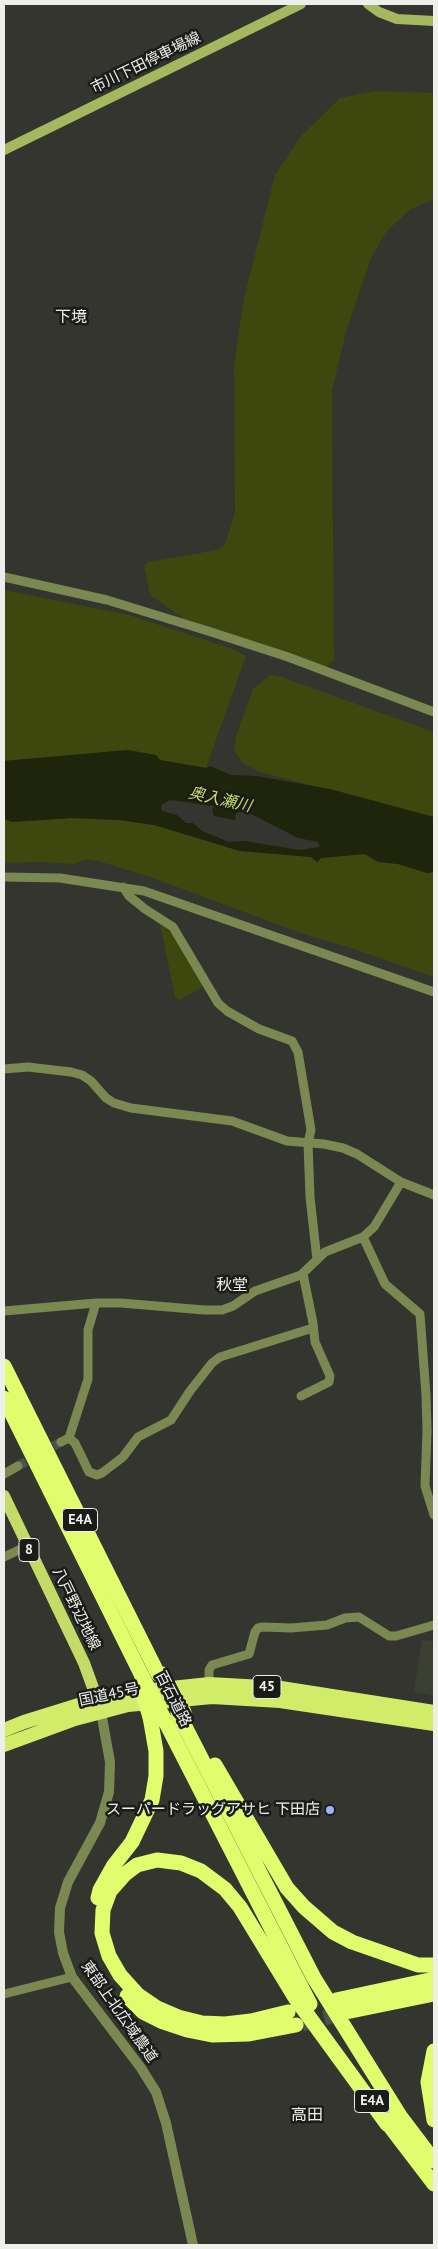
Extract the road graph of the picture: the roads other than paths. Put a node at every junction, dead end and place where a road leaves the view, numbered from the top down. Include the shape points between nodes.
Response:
1 (301, 4) edge
2 (368, 4) edge
3 (434, 20) edge
4 (4, 150) edge
5 (4, 577) edge
6 (434, 712) edge
7 (4, 877) edge
8 (123, 887) junction
9 (434, 992) edge
10 (4, 1069) edge
11 (308, 1142) junction
12 (401, 1182) junction
13 (434, 1195) edge
14 (363, 1237) junction
15 (317, 1260) junction
16 (303, 1274) junction
17 (96, 1303) junction
18 (4, 1311) edge
19 (313, 1328) junction
20 (4, 1366) edge
21 (301, 1396) dead end
22 (4, 1398) edge
23 (18, 1466) tunnel mouth
24 (4, 1474) edge
25 (4, 1496) edge
26 (434, 1515) edge
27 (27, 1546) junction
28 (4, 1558) edge
29 (434, 1625) edge
30 (209, 1684) junction
31 (100, 1705) junction
32 (434, 1712) edge
33 (181, 1713) junction
34 (156, 1716) junction
35 (434, 1724) edge
36 (4, 1730) edge
37 (4, 1745) edge
38 (434, 1965) edge
39 (72, 1977) junction
40 (434, 1979) edge
41 (4, 1994) edge
42 (434, 1994) edge
43 (338, 2007) junction
44 (288, 2012) tunnel mouth
45 (296, 2025) tunnel mouth
46 (434, 2051) edge
47 (434, 2120) edge
48 (387, 2124) junction
49 (434, 2161) edge
50 (434, 2184) edge
51 (193, 2245) edge

1 - 4 main road, 市川下田停車場線
2 - 3 main road via 397,19
5 - 6 street via 107,600 208,631 288,657
7 - 8 street via 60,878
8 - 9 street via 144,891
8 - 11 street via 129,896 173,926 218,1003 258,1030 292,1041 302,1067 311,1130
10 - 11 street via 28,1067 71,1072 91,1081 114,1103 232,1121 287,1141
11 - 12 street via 357,1154
11 - 15 street
12 - 13 street
12 - 14 street via 374,1227
14 - 15 street via 334,1248
14 - 26 street via 385,1284 420,1314 426,1396 425,1486
15 - 16 street
16 - 17 street via 255,1292 246,1300 222,1310
16 - 19 street
17 - 18 street
17 - 19 street via 88,1330 88,1379 65,1440 74,1442 89,1472 98,1475 123,1457 141,1435 172,1420 190,1391 220,1357
19 - 21 street via 315,1342 330,1376 329,1382
20 - 33 highway, E4A, bridge via 125,1612
22 - 34 highway, 百石道路 / E4A, bridge via 130,1653
23 - 24 street
25 - 27 main road, 八戸野辺地線 / 8
27 - 28 street
27 - 31 main road, 八戸野辺地線 / 8 via 84,1663
29 - 30 street via 396,1636 389,1636 358,1617 327,1625 258,1628 249,1654 212,1665
30 - 31 highway, 国道45号 / 45 via 125,1693
30 - 32 highway, 国道45号 / 45 via 281,1688
31 - 35 highway, 国道45号 / 45 via 246,1698
31 - 36 highway, 国道45号 / 45 via 33,1718
31 - 37 highway, 国道45号 / 45
31 - 39 street, 東部上北広域農道 via 110,1762 109,1792 100,1823 68,1882 60,1908 59,1932
33 - 38 highway via 287,1888 304,1907 333,1932 352,1942 418,1965
33 - 43 highway, 百石道路 / E4A
34 - 45 highway via 156,1776 152,1800 132,1842 100,1890 94,1915 94,1939 101,1963 143,2012 187,2030 212,2035 248,2034
34 - 48 highway, 百石道路 / E4A via 315,2013
39 - 41 street
39 - 51 street, 東部上北広域農道 via 156,2092
40 - 43 highway
42 - 43 highway
43 - 49 highway, E4A via 400,2116
44 - 48 highway via 225,2024 202,2023 157,2008 138,1995 120,1975 109,1956 102,1933 103,1910 110,1891 137,1865 157,1860 181,1863 201,1871 224,1889 240,1907 296,1999
46 - 47 highway via 428,2082
48 - 50 highway, E4A

